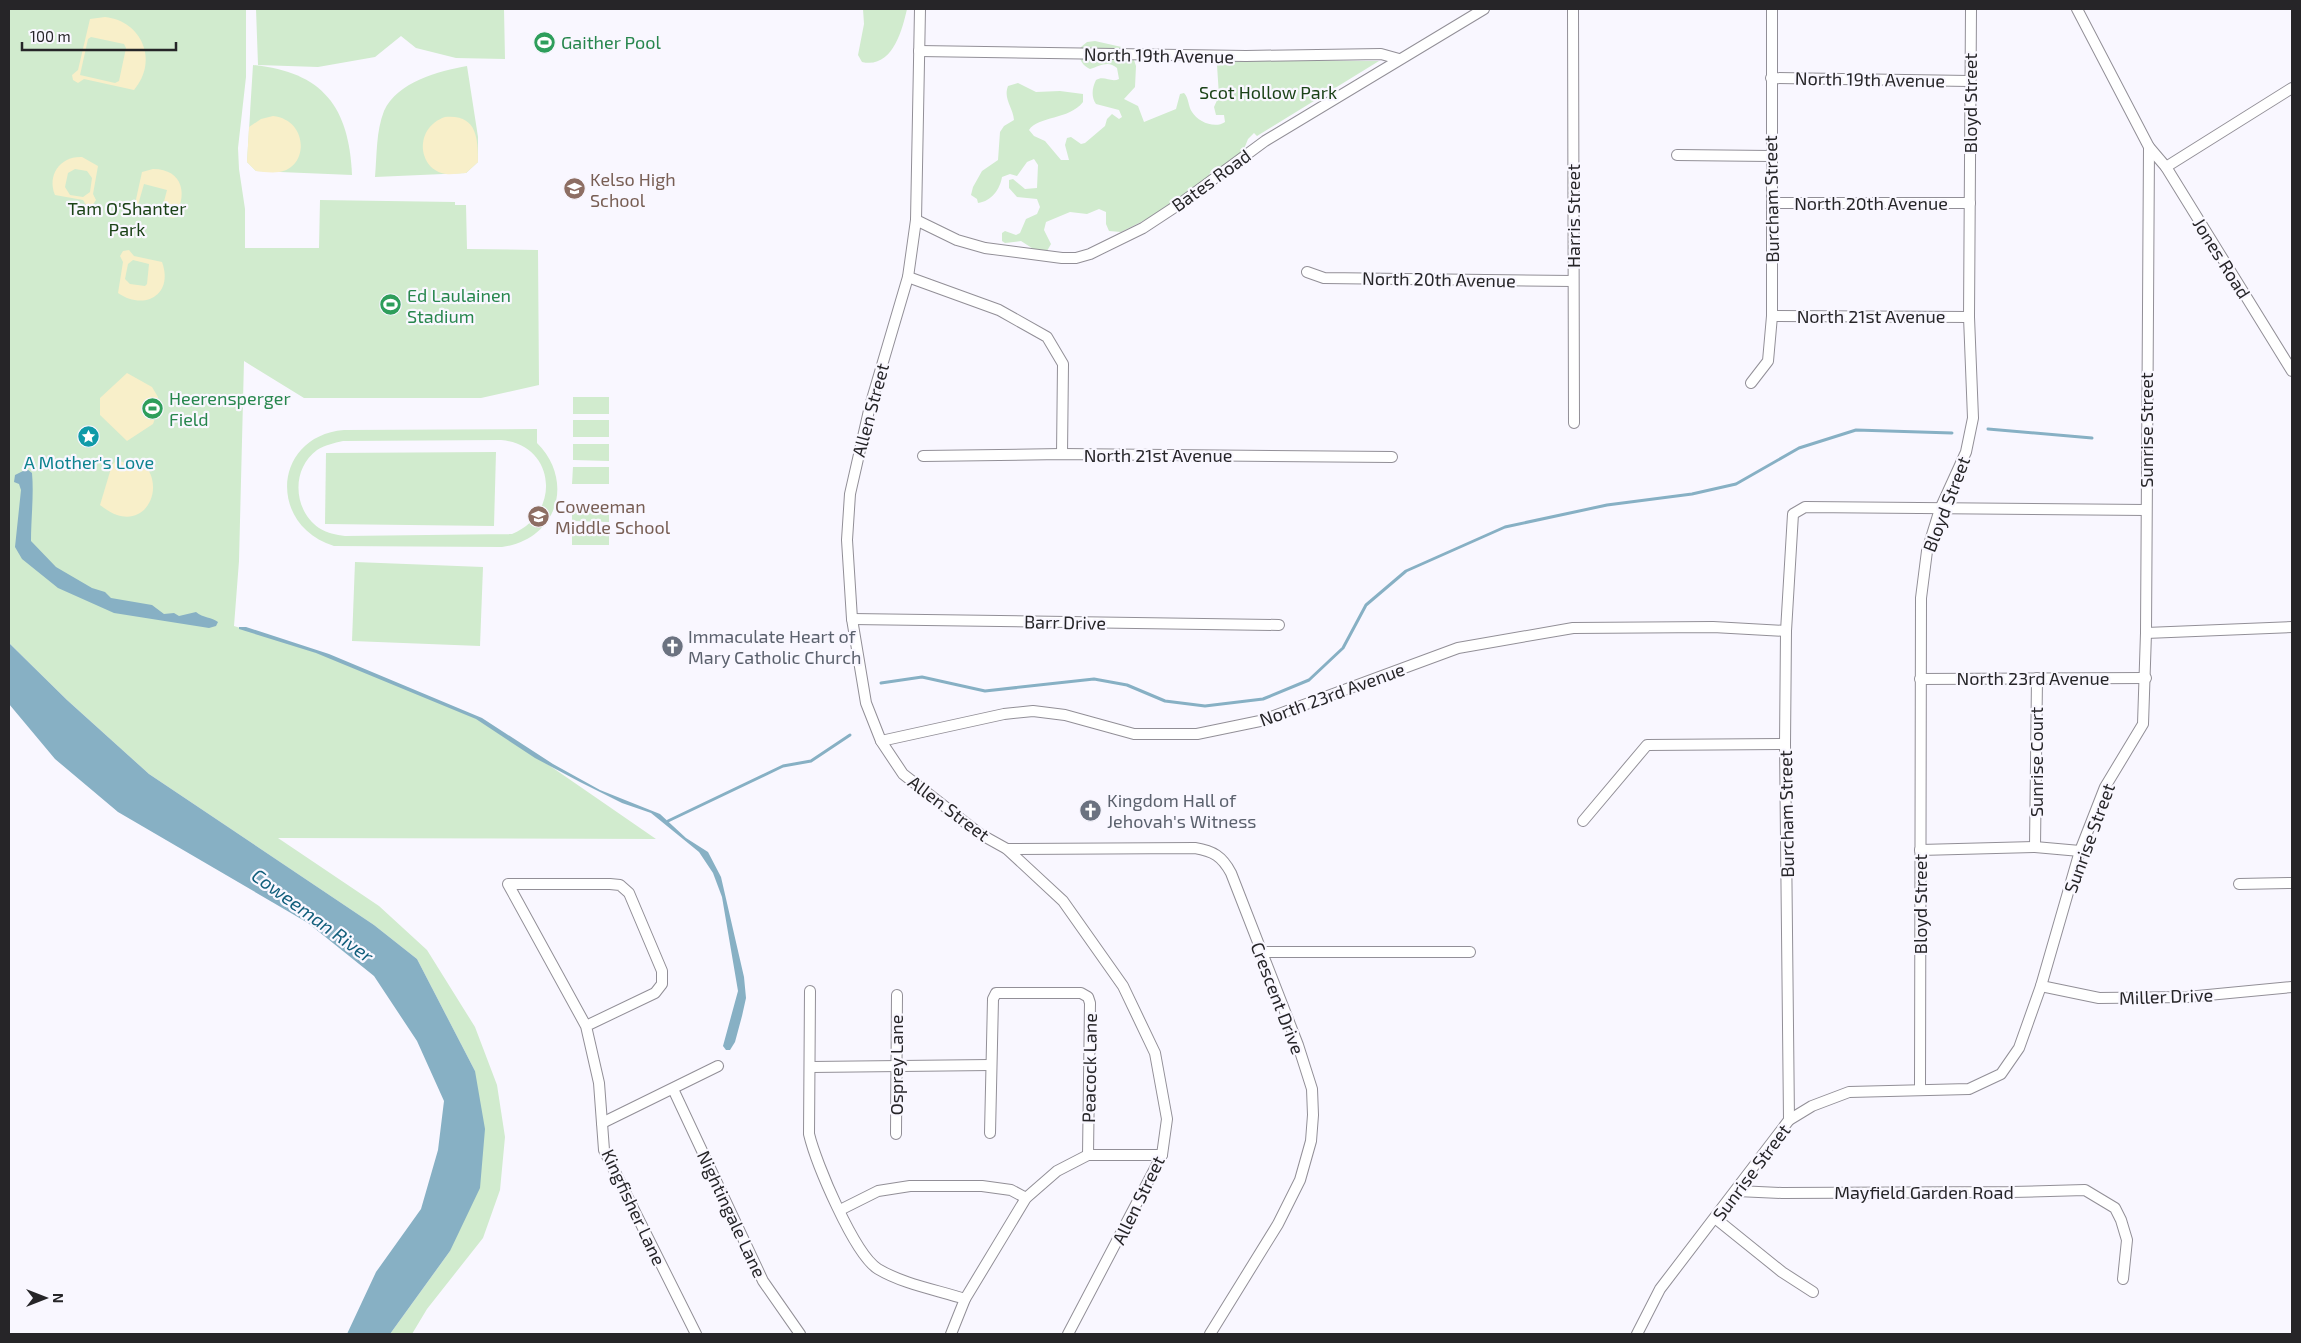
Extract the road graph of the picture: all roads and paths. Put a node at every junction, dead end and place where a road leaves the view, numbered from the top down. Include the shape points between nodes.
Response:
1 (920, 9) edge
2 (1484, 9) edge
3 (1573, 9) edge
4 (1772, 9) edge
5 (1970, 9) edge
6 (2077, 9) edge
7 (919, 51) junction
8 (1399, 59) junction
9 (1771, 78) junction
10 (1970, 81) junction
11 (2292, 88) edge
12 (2149, 147) junction
13 (1677, 155) dead end
14 (1770, 156) junction
15 (2166, 167) junction
16 (1772, 203) junction
17 (1970, 203) junction
18 (916, 220) junction
19 (1307, 272) dead end
20 (908, 277) junction
21 (1572, 281) junction
22 (1772, 316) junction
23 (1969, 316) junction
24 (2292, 371) edge
25 (1751, 383) dead end
26 (1574, 423) dead end
27 (1062, 454) junction
28 (923, 456) dead end
29 (1392, 457) dead end
30 (1940, 509) junction
31 (2146, 510) junction
32 (852, 619) junction
33 (1279, 625) dead end
34 (2292, 627) edge
35 (1786, 631) junction
36 (2146, 633) junction
37 (2036, 678) junction
38 (2146, 678) junction
39 (1920, 679) junction
40 (881, 741) junction
41 (1786, 744) junction
42 (1583, 821) dead end
43 (2035, 847) junction
44 (1007, 849) junction
45 (1920, 850) junction
46 (2080, 851) junction
47 (2292, 883) edge
48 (2239, 884) dead end
49 (1260, 952) junction
50 (1470, 952) dead end
51 (2041, 986) junction
52 (2292, 987) edge
53 (810, 991) dead end
54 (897, 995) dead end
55 (586, 1026) junction
56 (896, 1064) junction
57 (990, 1065) junction
58 (718, 1066) dead end
59 (811, 1067) junction
60 (674, 1089) junction
61 (1920, 1089) junction
62 (1789, 1120) junction
63 (602, 1123) junction
64 (990, 1133) dead end
65 (896, 1134) dead end
66 (1088, 1155) junction
67 (1162, 1155) junction
68 (1737, 1190) junction
69 (1026, 1198) junction
70 (840, 1210) junction
71 (1715, 1218) junction
72 (2123, 1279) dead end
73 (1813, 1292) dead end
74 (965, 1299) junction
75 (696, 1334) edge
76 (800, 1334) edge
77 (951, 1334) edge
78 (1068, 1334) edge
79 (1210, 1334) edge
80 (1637, 1334) edge

1 - 7 street, Allen Street
2 - 8 street, Bates Road
3 - 21 street, Harris Street
4 - 9 street, Burcham Street
5 - 10 street, Bloyd Street
6 - 12 street, Sunrise Street
7 - 8 street, North 19th Avenue via 1246,56 1381,54
7 - 18 street, Allen Street
8 - 18 street, Bates Road via 1265,141 1143,228 1090,254 1062,258 986,248 957,240
9 - 10 street, North 19th Avenue
9 - 14 street, Burcham Street
10 - 17 street, Bloyd Street
11 - 15 street
12 - 15 street, Jones Road
12 - 31 street, Sunrise Street
13 - 14 street
14 - 16 street, Burcham Street
15 - 24 street, Jones Road
16 - 17 street, North 20th Avenue
16 - 22 street, Burcham Street
17 - 23 street, Bloyd Street
18 - 20 street, Allen Street
19 - 21 street, North 20th Avenue via 1324,278
20 - 27 street via 999,310 1047,337 1063,364
20 - 32 street, Allen Street via 870,406 850,494 847,540
21 - 26 street, Harris Street
22 - 23 street, North 21st Avenue
22 - 25 street, Burcham Street via 1768,361
23 - 30 street, Bloyd Street via 1971,436
27 - 28 street, North 21st Avenue
27 - 29 street, North 21st Avenue
30 - 31 street
30 - 35 street, Burcham Street via 1805,507 1797,510 1791,521
30 - 39 street, Bloyd Street via 1923,572
31 - 36 street, Sunrise Street
32 - 33 street, Barr Drive
32 - 40 street, Allen Street via 866,703
34 - 36 street
35 - 40 street, North 23rd Avenue via 1713,627 1573,628 1458,648 1260,721 1197,734 1134,734 1065,715 1033,711 1004,714
35 - 41 street, Burcham Street
36 - 38 street, Sunrise Street
37 - 38 street, North 23rd Avenue
37 - 39 street, North 23rd Avenue
37 - 43 street, Sunrise Court
38 - 46 street, Sunrise Street via 2143,724 2105,787
39 - 45 street, Bloyd Street
40 - 44 street, Allen Street via 903,774 980,834
41 - 42 street via 1646,745
41 - 62 street, Burcham Street
43 - 45 street
43 - 46 street
44 - 49 street, Crescent Drive via 1195,848 1212,851 1224,860 1231,874
44 - 67 street, Allen Street via 1063,901 1123,986 1155,1053 1167,1119
45 - 61 street, Bloyd Street
46 - 51 street, Sunrise Street
47 - 48 street
49 - 50 street
49 - 79 street, Crescent Drive via 1298,1045 1312,1089 1311,1141 1300,1180 1278,1224
51 - 52 street, Miller Drive via 2099,998 2188,997
51 - 61 street, Sunrise Street via 2019,1048 2001,1074 1969,1089
53 - 59 street
54 - 56 street, Osprey Lane
55 - 55 street, Kingfisher Lane via 508,884 610,884 629,893 662,972 662,984 655,993
55 - 63 street, Kingfisher Lane via 599,1083
56 - 57 street
56 - 59 street
56 - 65 street, Osprey Lane
57 - 64 street, Peacock Lane
57 - 66 street, Peacock Lane via 996,992 1082,994 1088,997
58 - 60 street
59 - 70 street via 809,1134 813,1153
60 - 63 street
60 - 76 street, Nightingale Lane via 763,1281
61 - 62 street, Sunrise Street via 1849,1092 1812,1106
62 - 68 street, Sunrise Street
63 - 75 street, Kingfisher Lane via 604,1150
66 - 67 street
66 - 69 street via 1057,1171
67 - 78 street, Allen Street
68 - 71 street, Sunrise Street
68 - 72 street, Mayfield Garden Road via 1812,1193 2085,1190 2115,1208 2126,1240
69 - 70 street via 1011,1190 982,1186 910,1186 878,1191
69 - 74 street
70 - 74 street via 865,1257 876,1268
71 - 73 street via 1782,1272
71 - 80 street, Sunrise Street via 1660,1289
74 - 77 street

